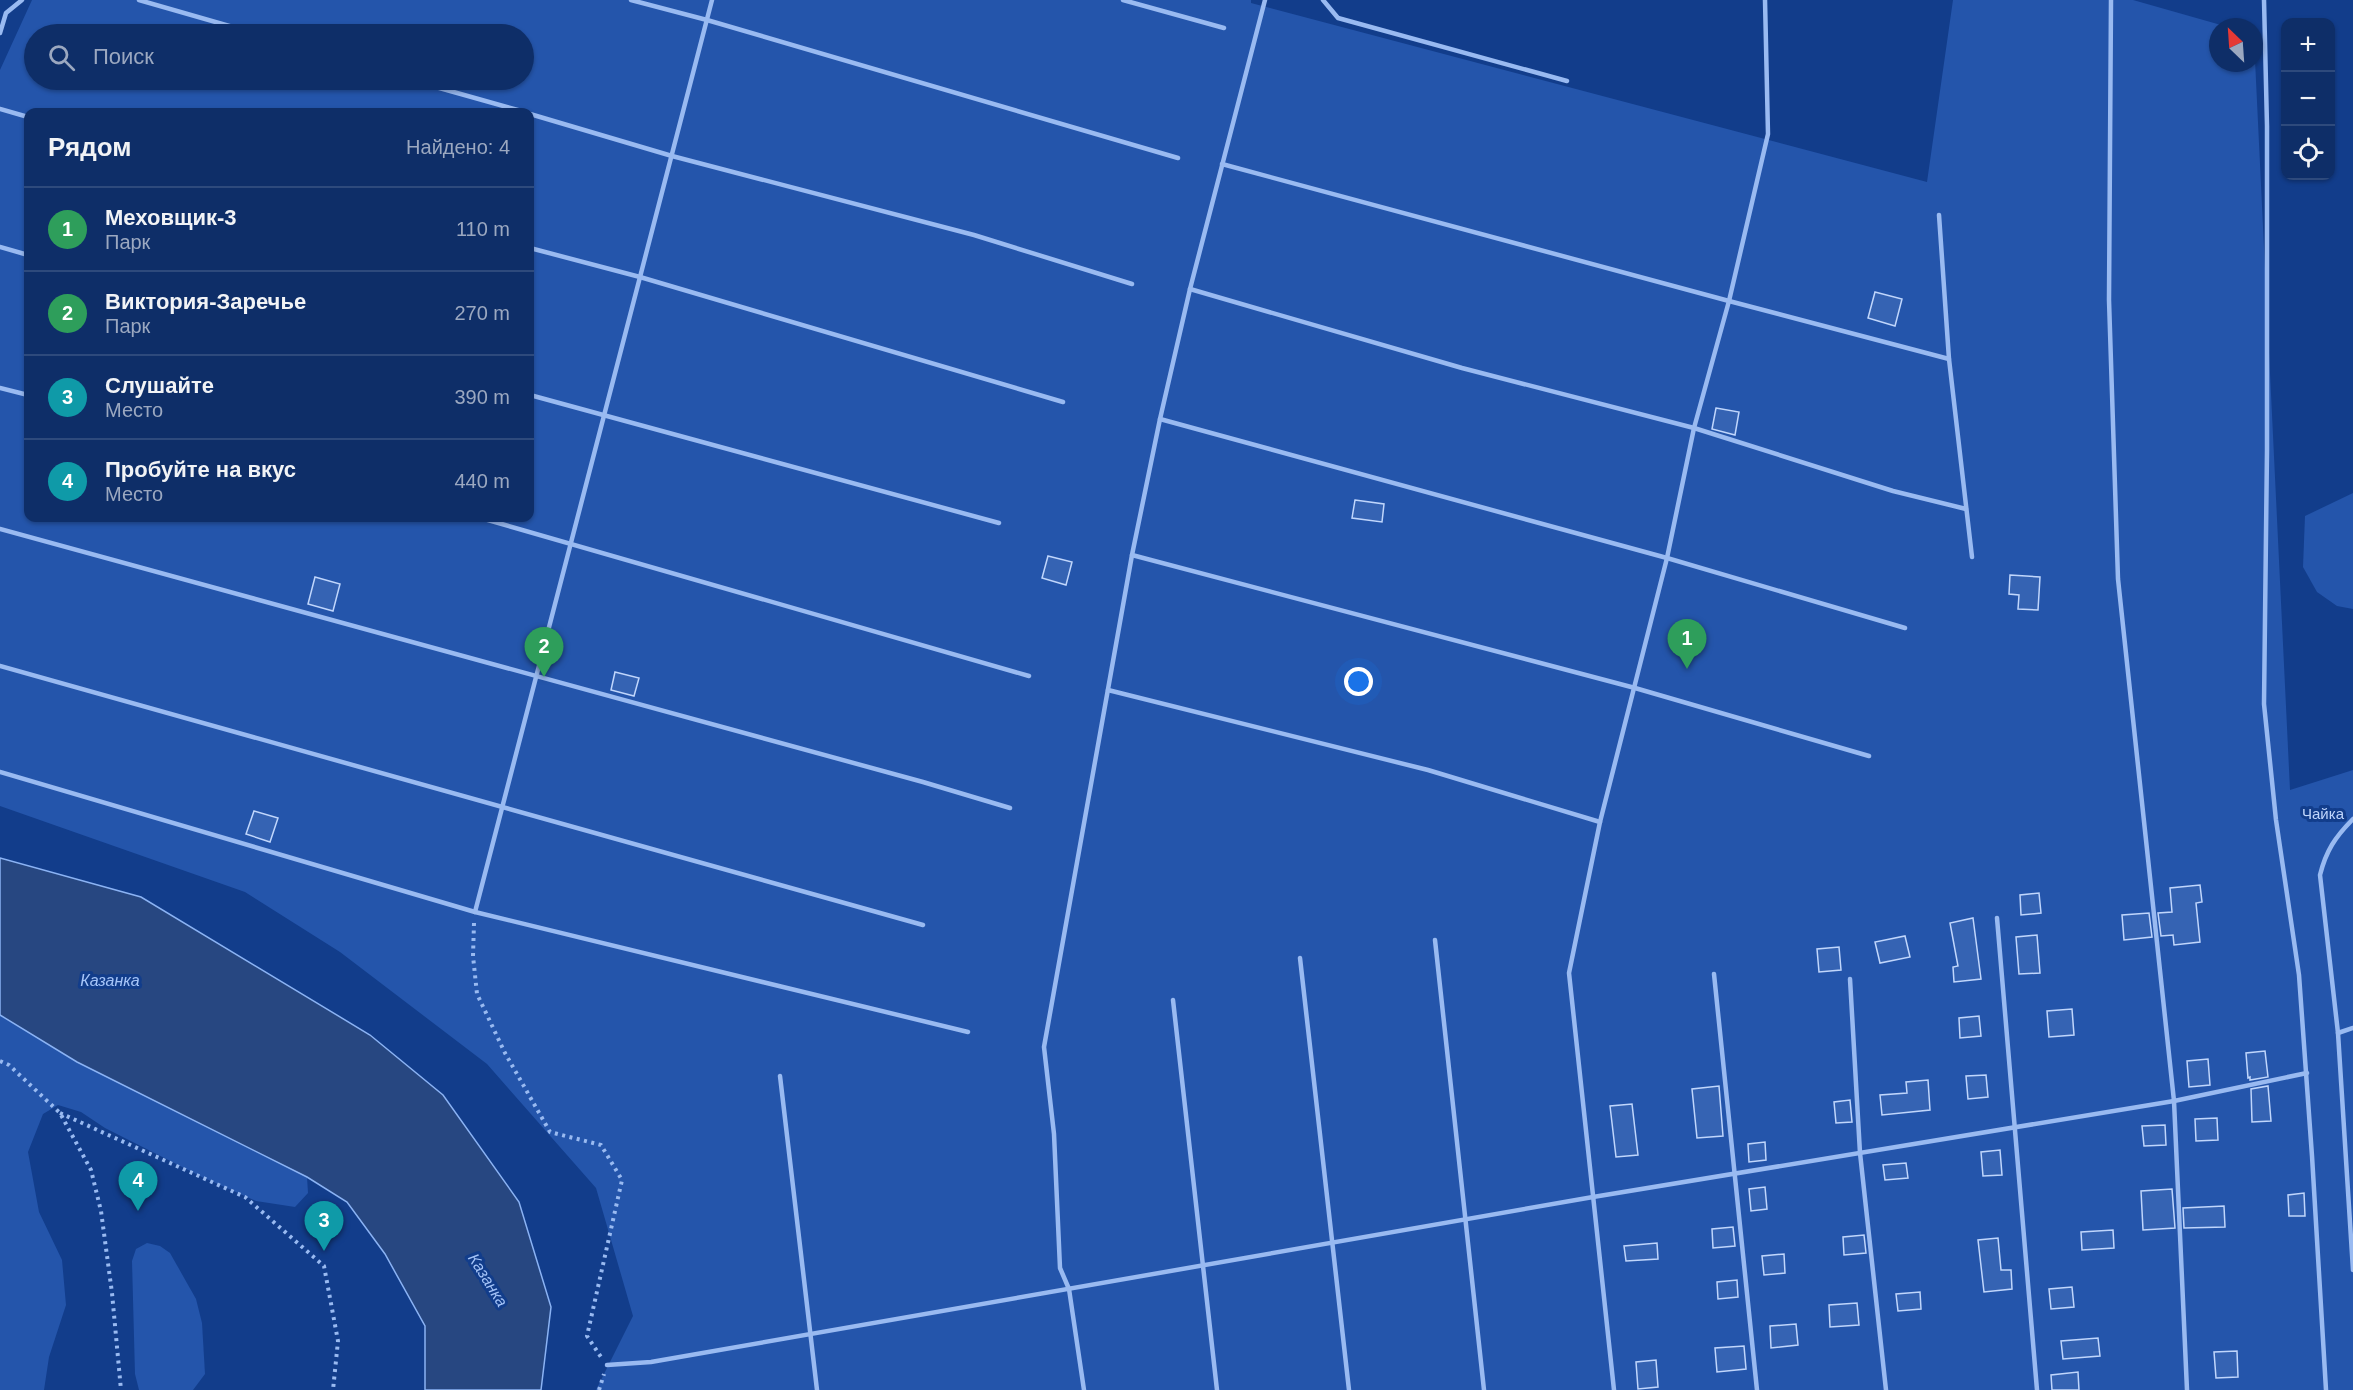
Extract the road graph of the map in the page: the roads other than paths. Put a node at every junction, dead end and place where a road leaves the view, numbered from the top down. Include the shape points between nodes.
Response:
1 (22, 0) edge
2 (139, 0) edge
3 (631, 0) edge
4 (712, 0) edge
5 (1123, 0) edge
6 (1265, 0) edge
7 (1323, 0) edge
8 (1765, 0) edge
9 (2111, 0) edge
10 (2264, 0) edge
11 (707, 20) junction
12 (222, 24) edge
13 (1224, 28) dead end
14 (0, 33) edge
15 (1567, 81) dead end
16 (447, 90) edge
17 (511, 108) edge
18 (0, 110) edge
19 (534, 115) edge
20 (24, 116) edge
21 (672, 156) junction
22 (1178, 158) dead end
23 (1222, 164) junction
24 (1939, 215) dead end
25 (0, 247) edge
26 (534, 249) edge
27 (24, 254) edge
28 (640, 277) junction
29 (1132, 284) dead end
30 (1190, 289) junction
31 (1729, 301) junction
32 (1949, 358) junction
33 (0, 388) edge
34 (24, 394) edge
35 (534, 396) edge
36 (1063, 402) dead end
37 (604, 416) junction
38 (1160, 419) junction
39 (1694, 428) junction
40 (1966, 509) junction
41 (496, 522) edge
42 (999, 523) dead end
43 (0, 529) edge
44 (571, 542) junction
45 (1132, 555) junction
46 (1972, 557) dead end
47 (1667, 558) junction
48 (1905, 628) dead end
49 (0, 666) edge
50 (1029, 676) dead end
51 (536, 678) junction
52 (1635, 688) junction
53 (1108, 690) junction
54 (1869, 756) dead end
55 (0, 772) edge
56 (502, 806) junction
57 (1010, 808) dead end
58 (2353, 819) edge
59 (1600, 822) junction
60 (475, 912) junction
61 (1997, 918) dead end
62 (923, 925) dead end
63 (1435, 940) dead end
64 (1300, 958) dead end
65 (1714, 974) dead end
66 (1850, 979) dead end
67 (1173, 1000) dead end
68 (2353, 1028) edge
69 (968, 1032) dead end
70 (2338, 1033) junction
71 (2307, 1073) junction
72 (780, 1076) dead end
73 (2174, 1101) junction
74 (2014, 1127) junction
75 (1860, 1153) junction
76 (1735, 1174) junction
77 (1593, 1197) junction
78 (1466, 1219) junction
79 (2351, 1227) edge
80 (1333, 1242) junction
81 (1204, 1265) junction
82 (2353, 1270) edge
83 (1069, 1289) junction
84 (812, 1334) junction
85 (607, 1365) road end
86 (817, 1390) edge
87 (1084, 1390) edge
88 (1217, 1390) edge
89 (1349, 1390) edge
90 (1484, 1390) edge
91 (1614, 1390) edge
92 (1757, 1390) edge
93 (1887, 1390) edge
94 (2037, 1390) edge
95 (2187, 1390) edge
96 (2326, 1390) edge

1 - 14 lane via 6,13
2 - 12 lane
3 - 11 lane
4 - 11 lane
5 - 13 lane
6 - 23 lane
7 - 15 lane via 1338,18
8 - 31 lane via 1768,134
9 - 73 lane via 2109,300 2118,579
10 - 71 lane via 2264,704 2299,975
11 - 21 lane
11 - 22 lane
16 - 17 lane
18 - 20 lane
19 - 21 lane
21 - 28 lane
21 - 29 lane via 974,235
23 - 30 lane
23 - 31 lane
24 - 32 lane
25 - 27 lane
26 - 28 lane
28 - 36 lane
28 - 37 lane
30 - 38 lane
30 - 39 lane via 1462,368
31 - 32 lane
31 - 39 lane
32 - 40 lane
33 - 34 lane
35 - 37 lane
37 - 42 lane
37 - 44 lane
38 - 45 lane
38 - 47 lane
39 - 40 lane via 1893,491
39 - 47 lane
40 - 46 lane
41 - 44 lane
43 - 51 lane
44 - 50 lane
44 - 51 lane
45 - 52 lane
45 - 53 lane
47 - 48 lane
47 - 52 lane
49 - 56 lane
51 - 56 lane
51 - 57 lane
52 - 54 lane
52 - 59 lane
53 - 59 lane via 1428,770
53 - 83 lane via 1044,1047 1054,1134 1060,1268
55 - 60 lane
56 - 60 lane
56 - 62 lane
58 - 70 lane via 2336,835 2320,875
59 - 77 lane via 1569,974
60 - 69 lane
61 - 74 lane
63 - 78 lane
64 - 80 lane
65 - 76 lane
66 - 75 lane
67 - 81 lane
68 - 70 lane
70 - 79 lane
71 - 73 lane
71 - 96 lane
72 - 84 lane
73 - 74 lane
73 - 95 lane
74 - 75 lane
74 - 94 lane
75 - 76 lane
75 - 93 lane
76 - 77 lane
76 - 92 lane
77 - 78 lane
77 - 91 lane
78 - 80 lane
78 - 90 lane
79 - 82 lane
80 - 81 lane
80 - 89 lane
81 - 83 lane
81 - 88 lane
83 - 84 lane
83 - 87 lane
84 - 85 lane via 651,1362
84 - 86 lane

